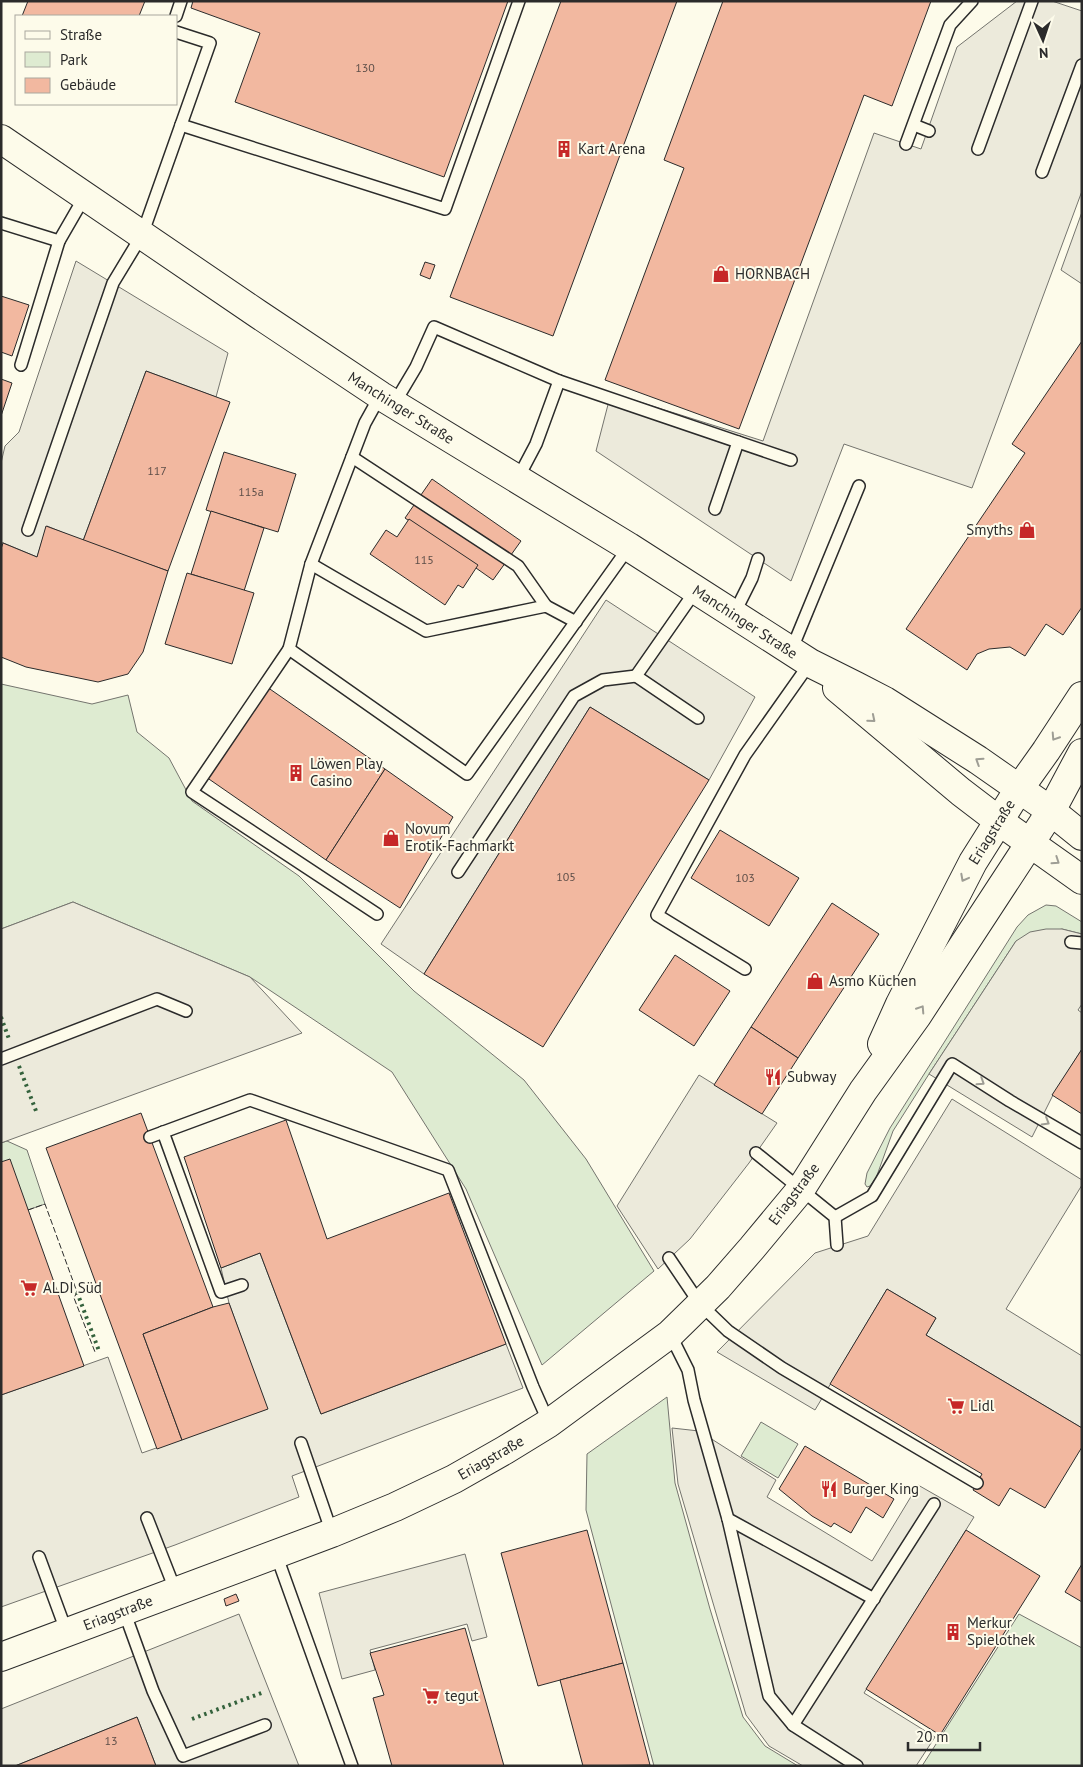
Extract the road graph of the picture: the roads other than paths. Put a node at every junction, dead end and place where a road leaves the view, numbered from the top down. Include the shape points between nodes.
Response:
1 (181, 1) edge
2 (519, 1) edge
3 (972, 1) edge
4 (1032, 1) edge
5 (176, 15) edge
6 (178, 33) edge
7 (1082, 65) edge
8 (181, 125) junction
9 (914, 125) junction
10 (929, 130) dead end
11 (1, 139) edge
12 (906, 144) dead end
13 (978, 148) dead end
14 (1042, 172) dead end
15 (85, 196) junction
16 (1, 223) edge
17 (142, 235) junction
18 (59, 241) junction
19 (21, 365) dead end
20 (559, 381) junction
21 (387, 400) junction
22 (738, 442) junction
23 (352, 456) junction
24 (791, 460) dead end
25 (517, 480) junction
26 (859, 486) dead end
27 (715, 509) dead end
28 (28, 530) dead end
29 (629, 547) junction
30 (758, 558) dead end
31 (311, 564) junction
32 (696, 590) junction
33 (546, 606) junction
34 (734, 615) junction
35 (576, 622) junction
36 (290, 649) junction
37 (800, 657) junction
38 (636, 676) junction
39 (1082, 696) edge
40 (698, 718) dead end
41 (1082, 753) edge
42 (1019, 789) junction
43 (1051, 811) junction
44 (999, 821) junction
45 (1082, 836) edge
46 (1030, 843) junction
47 (458, 872) dead end
48 (1082, 880) edge
49 (377, 914) dead end
50 (745, 969) dead end
51 (186, 1011) dead end
52 (1, 1059) edge
53 (863, 1091) junction
54 (163, 1132) junction
55 (150, 1137) dead end
56 (1082, 1143) edge
57 (756, 1153) dead end
58 (801, 1189) junction
59 (835, 1217) junction
60 (837, 1245) dead end
61 (669, 1258) dead end
62 (242, 1285) dead end
63 (700, 1304) junction
64 (670, 1334) junction
65 (549, 1423) junction
66 (301, 1443) dead end
67 (977, 1483) dead end
68 (934, 1504) dead end
69 (148, 1518) dead end
70 (728, 1519) junction
71 (332, 1533) junction
72 (276, 1554) junction
73 (39, 1557) dead end
74 (176, 1592) junction
75 (874, 1599) junction
76 (124, 1611) junction
77 (67, 1633) junction
78 (1, 1657) edge
79 (265, 1725) dead end
80 (793, 1725) junction
81 (352, 1766) edge
82 (858, 1766) edge

1 - 5 lane
2 - 8 lane via 445,210
3 - 9 lane via 950,26
4 - 13 lane
6 - 8 lane via 210,43
7 - 14 lane
8 - 17 lane
9 - 10 lane
9 - 12 lane
11 - 15 main road, Manchinger Straße
15 - 17 main road, Manchinger Straße
15 - 18 lane
16 - 18 lane
17 - 21 main road, Manchinger Straße
17 - 28 lane via 113,283
18 - 19 lane
20 - 21 lane via 434,326 416,367
20 - 22 lane
20 - 25 lane via 536,444
21 - 23 lane via 364,423
21 - 25 main road, Manchinger Straße
22 - 24 lane
22 - 27 lane
23 - 31 lane
23 - 33 lane via 518,566
25 - 29 main road, Manchinger Straße
26 - 37 lane
29 - 32 main road, Manchinger Straße
29 - 35 lane
30 - 34 lane
31 - 33 lane via 426,631
31 - 36 lane
32 - 34 main road, Manchinger Straße
32 - 38 lane
33 - 35 lane
34 - 37 main road, Manchinger Straße
35 - 36 lane via 467,774
36 - 49 lane via 192,792
42 -> 37 main road, Manchinger Straße via 885,701
37 -> 44 main road, Manchinger Straße
37 - 50 lane via 657,915
38 - 40 lane
38 - 47 lane via 603,680 574,696
39 -> 42 main road, Eriagstraße
41 - 43 main road, Eriagstraße
42 - 43 main road, Manchinger Straße
42 - 44 main road, Eriagstraße
43 - 45 main road, Manchinger Straße
43 - 46 main road, Eriagstraße
44 - 46 main road, Manchinger Straße
44 -> 53 main road, Eriagstraße via 973,862 900,1004
46 -> 48 main road, Manchinger Straße
53 -> 46 main road, Eriagstraße via 917,1016
51 - 52 lane via 157,999
53 - 58 main road, Eriagstraße
54 - 55 lane
54 - 62 lane via 221,1292
54 - 65 lane via 250,1100 448,1170
59 -> 56 lane via 872,1196 952,1064
57 - 58 lane
58 - 59 lane
58 - 63 main road, Eriagstraße
59 - 60 lane
61 - 63 lane
63 - 64 main road, Eriagstraße
63 - 67 lane via 728,1331 782,1368
64 - 65 main road, Eriagstraße
64 - 70 lane via 688,1370
65 - 71 main road, Eriagstraße via 454,1479
66 - 71 lane
68 - 75 lane
69 - 74 lane
70 - 75 lane
70 - 80 lane via 769,1696
71 - 72 main road, Eriagstraße
72 - 74 main road, Eriagstraße
72 - 81 lane
73 - 77 lane
74 - 76 main road, Eriagstraße
75 - 80 lane
76 - 77 main road, Eriagstraße
76 - 79 lane via 153,1691 183,1756
77 - 78 main road, Eriagstraße
80 - 82 lane

